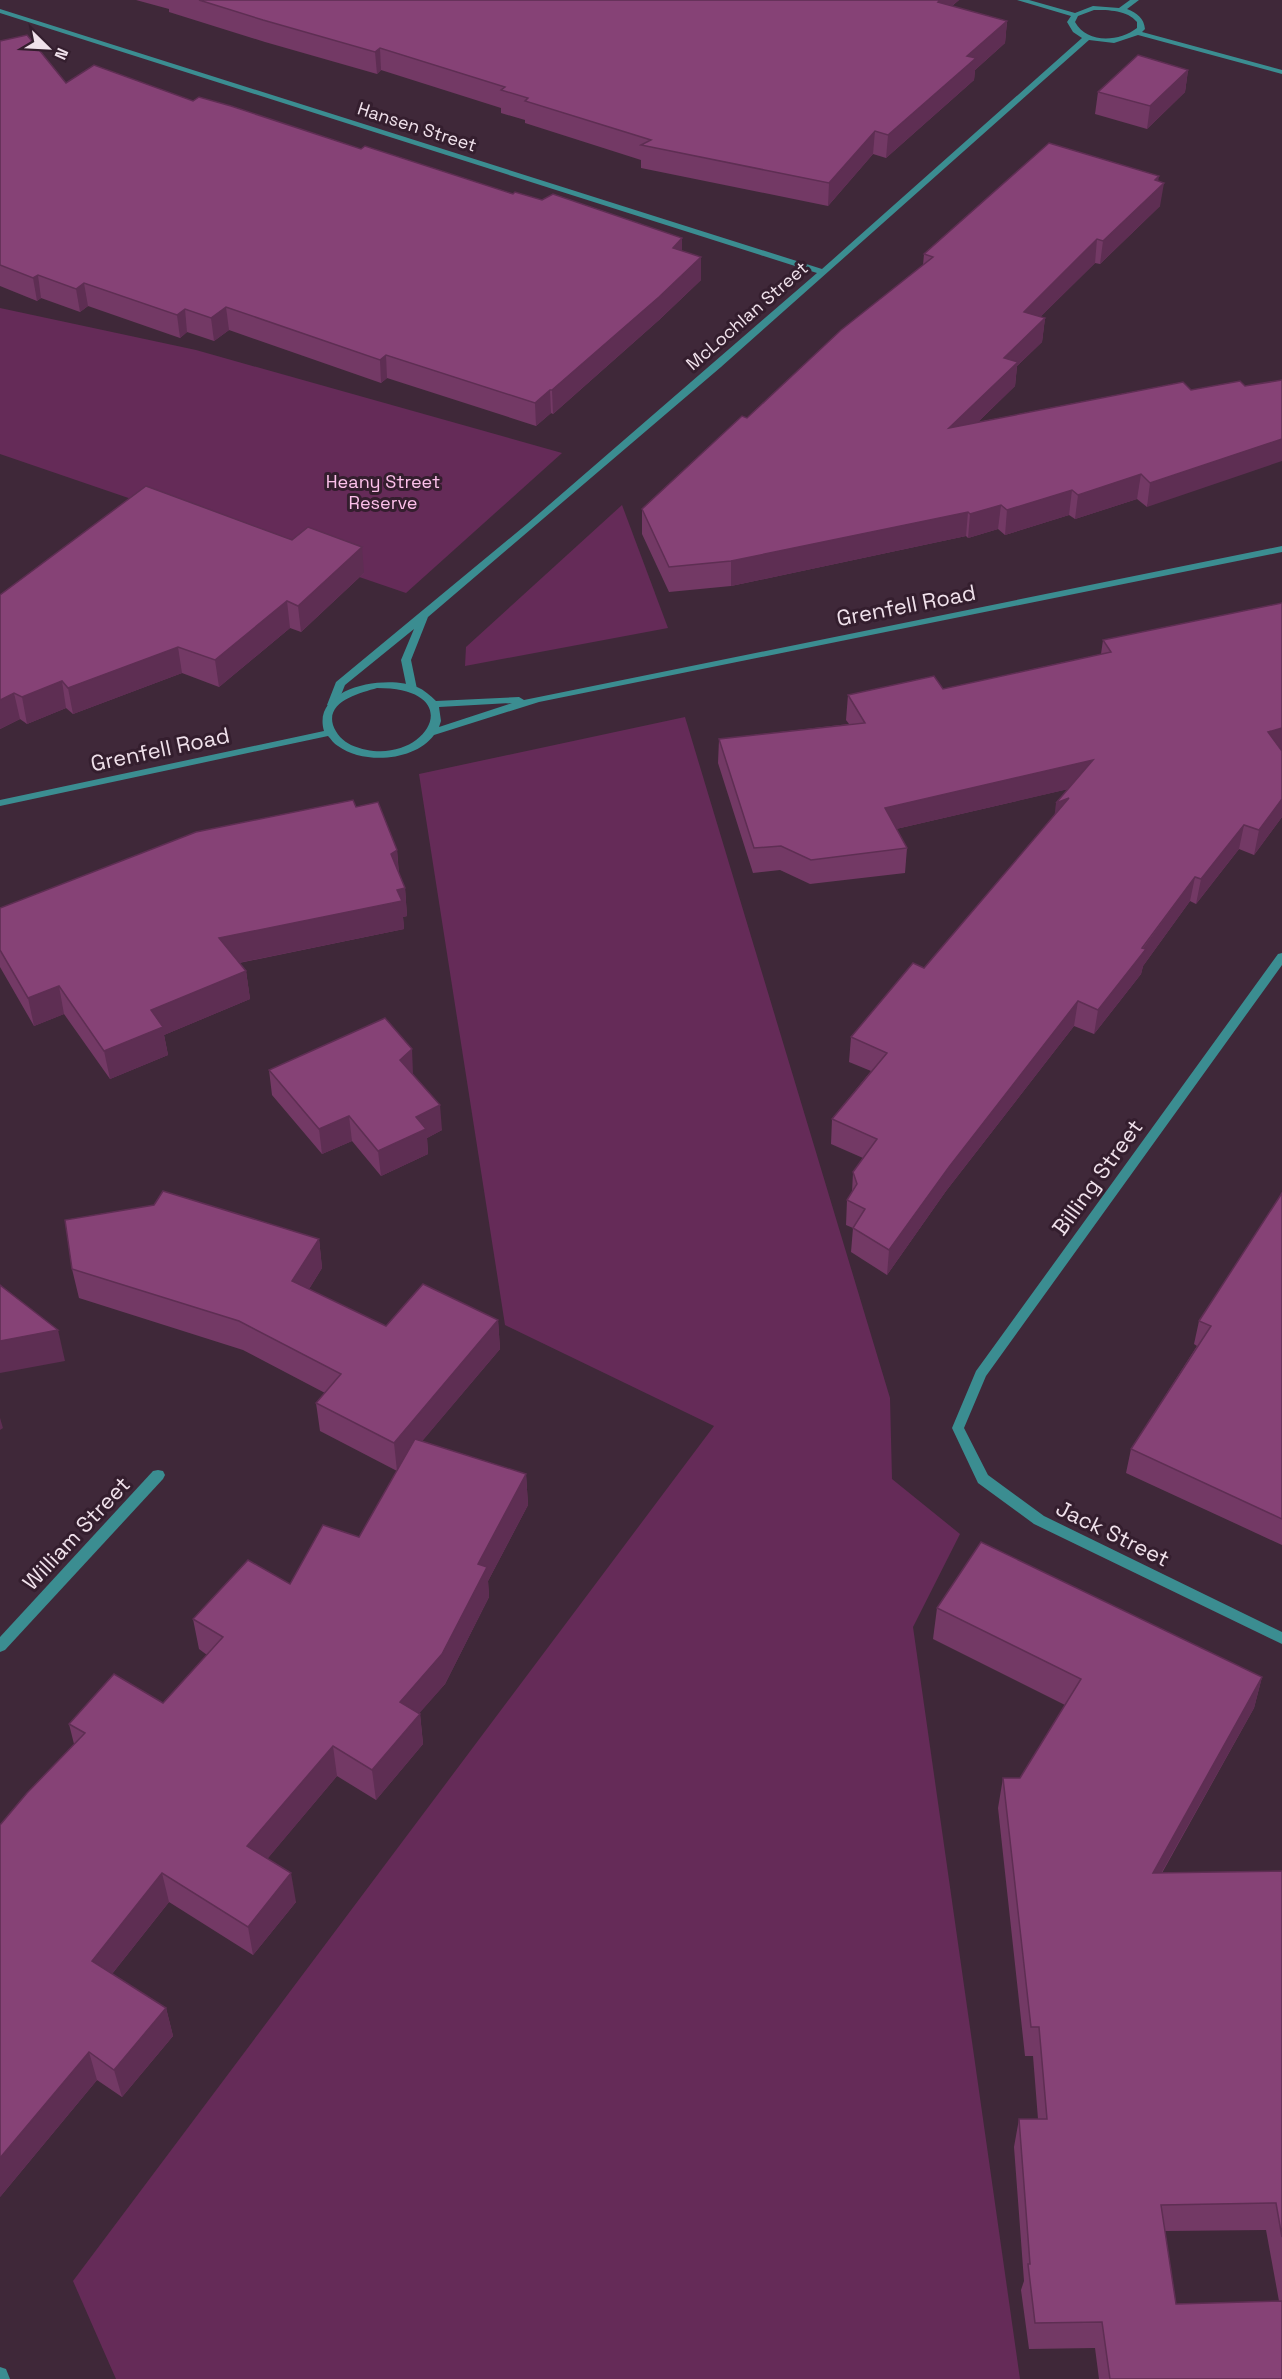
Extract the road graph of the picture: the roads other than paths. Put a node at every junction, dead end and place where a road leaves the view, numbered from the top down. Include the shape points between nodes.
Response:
1 (1021, 0) edge
2 (1135, 0) edge
3 (1121, 10) junction
4 (0, 11) edge
5 (1075, 15) junction
6 (1138, 33) junction
7 (1088, 37) junction
8 (1282, 72) edge
9 (824, 272) junction
10 (1282, 549) edge
11 (423, 616) junction
12 (412, 689) junction
13 (537, 699) junction
14 (433, 704) junction
15 (332, 705) junction
16 (433, 732) junction
17 (328, 734) junction
18 (0, 803) edge
19 (1282, 957) edge
20 (958, 1428) joint
21 (158, 1475) dead end
22 (1282, 1638) edge
23 (0, 1646) edge
24 (0, 2375) edge
25 (2, 2379) edge

1 - 5 street
2 - 3 street
3 - 5 street via 1093,8
3 - 6 street via 1139,18 1142,24
4 - 9 street, Hansen Street
5 - 7 street via 1073,28
6 - 7 street via 1121,39
6 - 8 street
7 - 9 street, McLochlan Street
9 - 11 street, McLochlan Street
10 - 13 street, Grenfell Road
11 - 12 street, McLochlan Street via 406,660
11 - 15 street, McLochlan Street via 340,684
12 - 14 street
12 - 15 street via 395,685 359,688
13 - 14 street, Grenfell Road
13 - 16 street, Grenfell Road
14 - 16 street via 437,713
15 - 17 street via 327,714
16 - 17 street via 407,750 370,754 338,744
17 - 18 street, Grenfell Road
19 - 20 street, Billing Street via 980,1374
20 - 22 street, Jack Street via 982,1479 1039,1520
21 - 23 street, William Street
24 - 25 street

